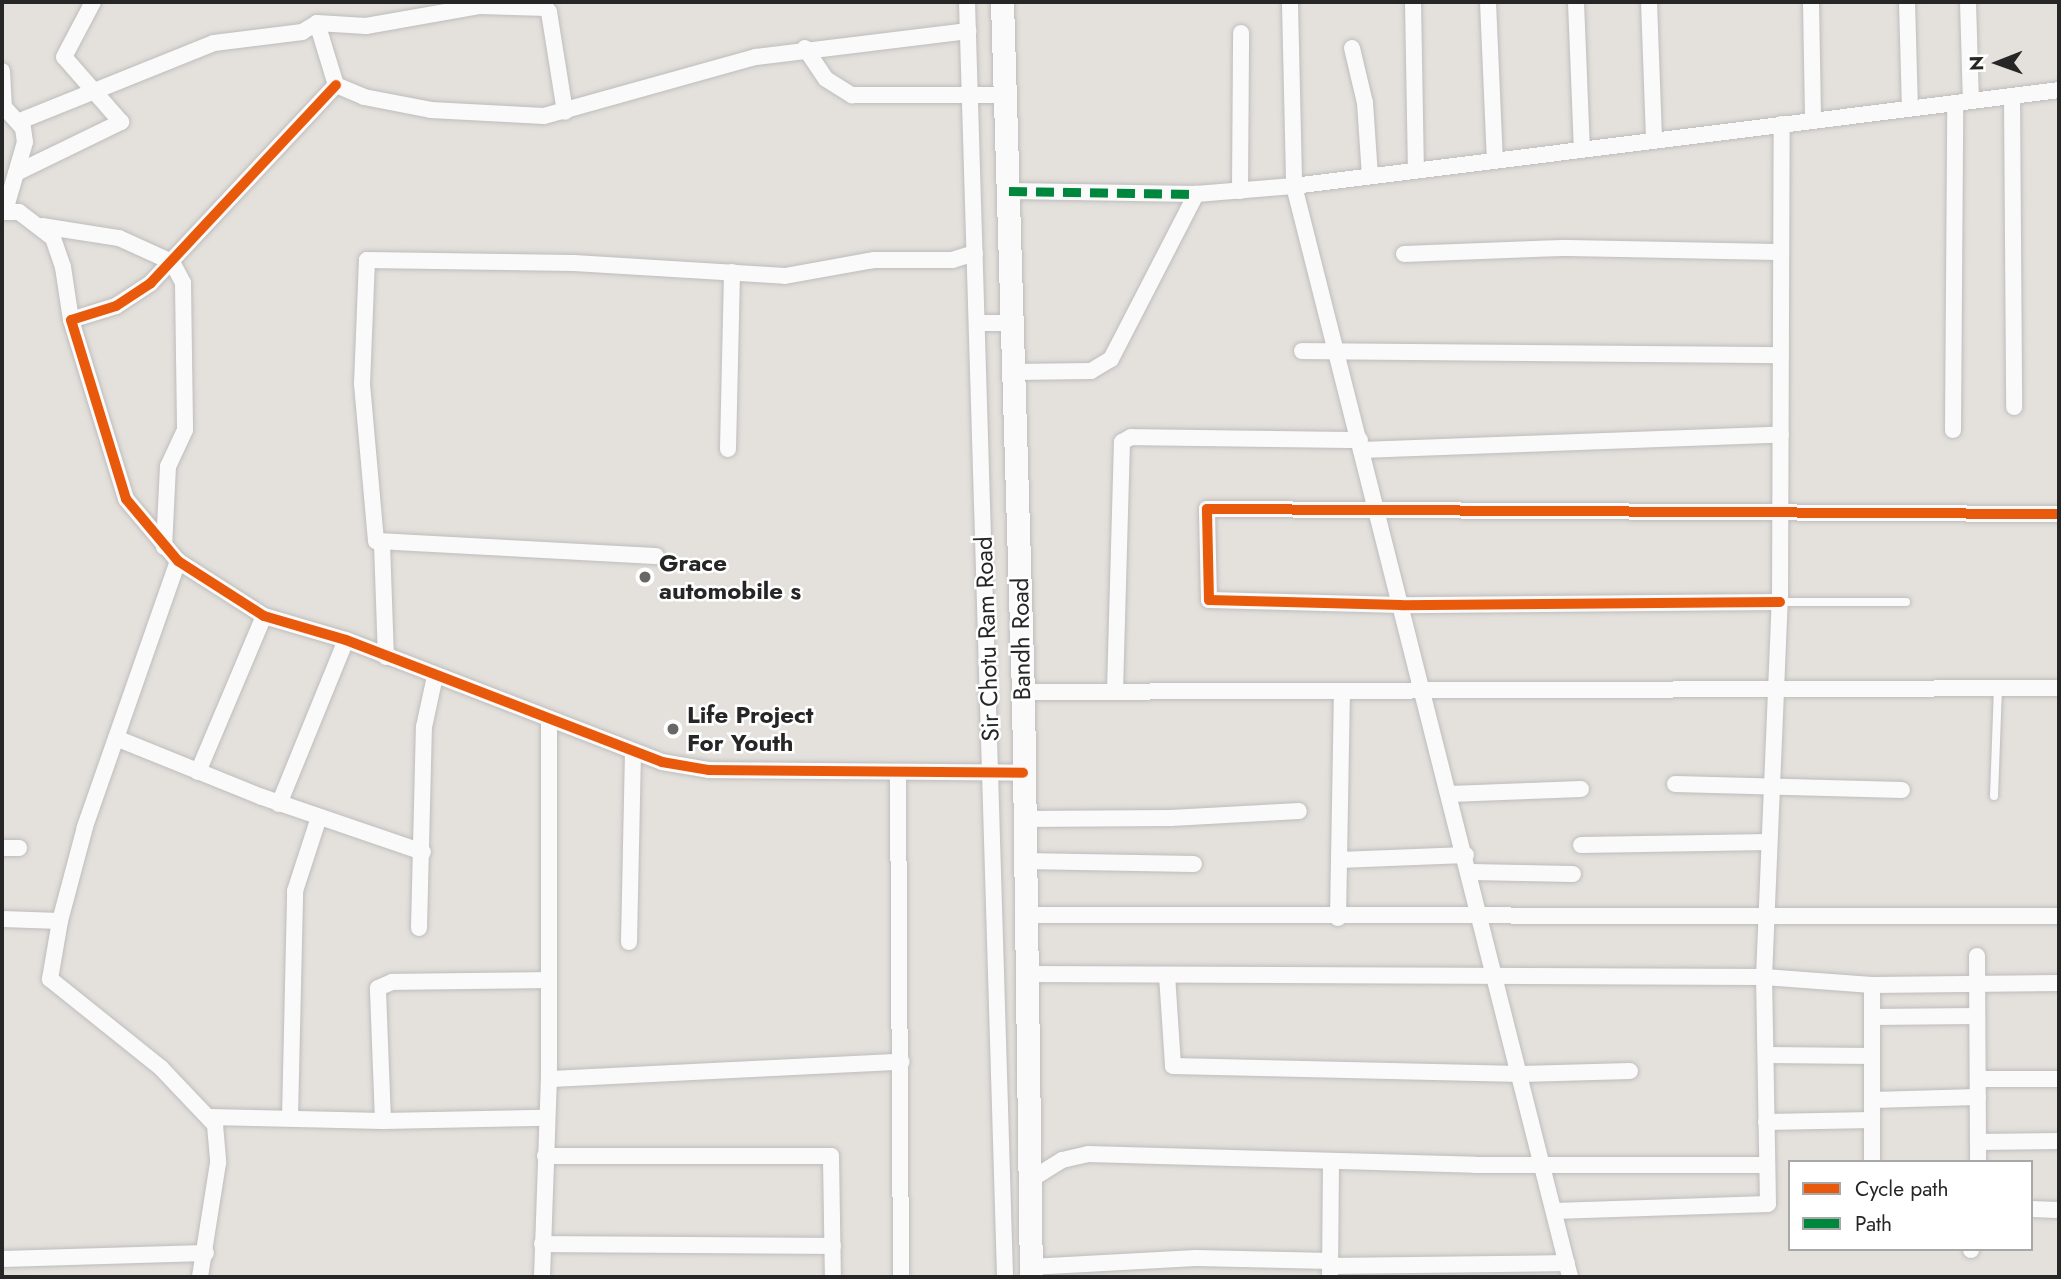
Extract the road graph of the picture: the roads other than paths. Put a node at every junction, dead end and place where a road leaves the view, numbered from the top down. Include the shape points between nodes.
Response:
1 (93, 2) edge
2 (967, 2) edge
3 (1002, 2) edge
4 (1413, 2) edge
5 (1488, 2) edge
6 (1576, 2) edge
7 (1649, 2) edge
8 (1811, 2) edge
9 (1907, 2) edge
10 (1968, 2) edge
11 (1290, 3) edge
12 (392, 10) edge
13 (317, 23) junction
14 (968, 31) junction
15 (1241, 33) dead end
16 (805, 48) junction
17 (1352, 48) dead end
18 (2, 71) edge
19 (336, 85) junction
20 (92, 89) junction
21 (2059, 90) edge
22 (1005, 95) junction
23 (2012, 96) junction
24 (970, 97) junction
25 (1963, 102) junction
26 (1910, 108) junction
27 (565, 112) junction
28 (1813, 120) junction
29 (20, 121) junction
30 (1782, 124) junction
31 (1654, 140) junction
32 (1582, 149) junction
33 (1495, 160) junction
34 (1416, 170) junction
35 (16, 173) junction
36 (1370, 176) junction
37 (1294, 186) junction
38 (1009, 191) junction
39 (1240, 191) junction
40 (1196, 194) junction
41 (3, 212) edge
42 (42, 226) junction
43 (1781, 252) junction
44 (975, 253) junction
45 (1404, 254) dead end
46 (172, 262) junction
47 (732, 272) junction
48 (71, 320) junction
49 (977, 323) junction
50 (1012, 323) junction
51 (1302, 351) dead end
52 (1337, 352) junction
53 (1781, 355) junction
54 (1014, 372) junction
55 (2014, 407) dead end
56 (1953, 430) dead end
57 (1780, 435) junction
58 (1361, 445) junction
59 (727, 449) dead end
60 (1375, 508) junction
61 (2059, 514) edge
62 (1781, 515) junction
63 (382, 544) junction
64 (164, 547) junction
65 (656, 556) dead end
66 (178, 561) junction
67 (1780, 602) junction
68 (1906, 602) dead end
69 (1401, 605) junction
70 (264, 616) junction
71 (346, 640) junction
72 (386, 657) junction
73 (435, 676) junction
74 (1776, 687) junction
75 (1998, 688) junction
76 (2059, 688) edge
77 (1115, 691) junction
78 (1023, 692) junction
79 (1342, 692) junction
80 (1421, 692) junction
81 (548, 720) junction
82 (116, 738) junction
83 (633, 754) junction
84 (198, 772) junction
85 (991, 773) junction
86 (1023, 773) junction
87 (898, 774) junction
88 (1675, 784) dead end
89 (1771, 785) junction
90 (1581, 789) dead end
91 (1902, 790) dead end
92 (1450, 794) junction
93 (1994, 796) dead end
94 (279, 804) junction
95 (1299, 811) dead end
96 (318, 817) junction
97 (1023, 819) junction
98 (1769, 842) junction
99 (1581, 845) dead end
100 (2, 848) edge
101 (19, 848) dead end
102 (422, 852) junction
103 (1466, 855) junction
104 (1339, 860) junction
105 (1023, 861) junction
106 (1194, 864) dead end
107 (1471, 872) junction
108 (1573, 874) dead end
109 (1480, 913) junction
110 (1023, 915) junction
111 (1768, 916) junction
112 (2059, 916) edge
113 (1338, 918) junction
114 (2, 919) edge
115 (60, 921) junction
116 (419, 928) dead end
117 (629, 943) dead end
118 (1977, 956) dead end
119 (1024, 974) junction
120 (1167, 975) junction
121 (1764, 977) junction
122 (1496, 978) junction
123 (547, 980) junction
124 (2059, 984) edge
125 (1872, 985) junction
126 (1977, 986) junction
127 (1977, 1016) junction
128 (1872, 1017) junction
129 (1766, 1055) junction
130 (1872, 1056) junction
131 (902, 1062) junction
132 (1630, 1071) dead end
133 (1521, 1074) junction
134 (549, 1079) junction
135 (1978, 1079) junction
136 (2059, 1079) edge
137 (1978, 1097) junction
138 (1872, 1100) junction
139 (210, 1117) junction
140 (290, 1118) junction
141 (546, 1118) junction
142 (1872, 1120) junction
143 (383, 1121) junction
144 (1766, 1122) junction
145 (1978, 1142) junction
146 (2059, 1142) edge
147 (545, 1156) junction
148 (1872, 1160) edge
149 (1978, 1160) edge
150 (1331, 1161) junction
151 (1544, 1164) junction
152 (1766, 1165) junction
153 (1027, 1182) junction
154 (2033, 1209) edge
155 (2059, 1210) edge
156 (1554, 1211) junction
157 (542, 1244) junction
158 (833, 1246) junction
159 (206, 1253) junction
160 (2, 1259) edge
161 (1330, 1268) edge
162 (1568, 1270) edge
163 (1031, 1272) edge
164 (200, 1277) edge
165 (542, 1277) edge
166 (833, 1277) edge
167 (901, 1277) edge
168 (1005, 1277) edge

1 - 20 street via 64,57
2 - 14 street, Sir Chotu Ram Road
3 - 22 street, Bandh Road
4 - 34 street
5 - 33 street
6 - 32 street
7 - 31 street
8 - 28 street
9 - 26 street
10 - 25 street
11 - 37 street
12 - 13 street via 366,26
12 - 27 street via 546,8
13 - 19 street
13 - 20 street via 302,32 214,43 148,72
14 - 16 street
14 - 24 street, Sir Chotu Ram Road
15 - 39 street
16 - 24 street via 826,79 852,95
16 - 27 street via 739,60
17 - 36 street via 1366,103
18 - 29 street via 5,107
19 - 27 street via 364,97 431,110 530,117
19 - 46 street
20 - 29 street
20 - 35 street via 121,122
21 - 23 street
22 - 24 street
22 - 38 street, Bandh Road
23 - 25 street
23 - 55 street
24 - 44 street, Sir Chotu Ram Road
25 - 26 street
25 - 56 street
26 - 28 street
28 - 30 street
29 - 35 street via 25,142
30 - 31 street
30 - 43 street
31 - 32 street
32 - 33 street
33 - 34 street
34 - 36 street
35 - 41 street
36 - 37 street
37 - 39 street
37 - 52 street
38 - 40 street
38 - 50 street, Bandh Road
39 - 40 street
40 - 54 street via 1111,359 1091,371
41 - 42 street via 19,212
42 - 46 street via 119,238
42 - 48 street via 53,238 63,267
43 - 45 street via 1563,248
43 - 53 street
44 - 47 street via 952,260 874,260 795,275
44 - 49 street, Sir Chotu Ram Road
46 - 48 street via 128,300
46 - 64 street via 186,298 186,416 185,430 168,466
47 - 59 street
47 - 63 street via 565,263 367,260 362,341 364,426 376,537
48 - 64 street via 126,499
49 - 50 street
49 - 85 street, Sir Chotu Ram Road
50 - 54 street, Bandh Road
51 - 52 street
52 - 53 street
52 - 58 street
53 - 57 street
54 - 78 street, Bandh Road
57 - 58 street
57 - 62 street
58 - 60 street
58 - 77 street via 1131,437 1122,442
60 - 62 street
60 - 69 street
60 - 69 street via 1209,507 1206,598
61 - 62 street
62 - 67 street
63 - 65 street
63 - 72 street
64 - 66 street
66 - 70 street
66 - 82 street
67 - 68 lane
67 - 69 street
67 - 74 street
69 - 80 street
70 - 71 street
70 - 84 street
71 - 72 street
71 - 94 street
72 - 73 street
73 - 81 street
73 - 102 street via 424,727
74 - 75 street
74 - 80 street
74 - 89 street
75 - 76 street
75 - 93 lane
77 - 78 street
77 - 79 street
78 - 86 street, Bandh Road
79 - 80 street
79 - 104 street
80 - 92 street
81 - 83 street
81 - 123 street
82 - 84 street
82 - 115 street
83 - 87 street via 709,770
83 - 117 street
84 - 94 street
85 - 86 street
85 - 87 street
85 - 168 street, Sir Chotu Ram Road
86 - 97 street, Bandh Road
87 - 131 street
88 - 89 street
89 - 91 street
89 - 98 street
90 - 92 street
92 - 103 street
94 - 96 street
95 - 97 street
96 - 102 street
96 - 140 street via 295,891
97 - 105 street, Bandh Road
98 - 99 street
98 - 111 street
100 - 101 street
102 - 116 street
103 - 104 street
103 - 107 street
104 - 113 street
105 - 106 street
105 - 110 street, Bandh Road
107 - 108 street
107 - 109 street
109 - 111 street
109 - 113 street
109 - 122 street
110 - 113 street via 1189,913
110 - 119 street, Bandh Road
111 - 112 street
111 - 121 street
114 - 115 street
115 - 139 street via 51,970 53,984 161,1068
118 - 126 street
119 - 120 street
119 - 153 street, Bandh Road
120 - 122 street
120 - 133 street via 1173,1066
121 - 122 street
121 - 125 street
121 - 129 street
122 - 133 street
123 - 134 street
123 - 143 street via 392,982 378,988
124 - 126 street
125 - 126 street
125 - 128 street
126 - 127 street
127 - 128 street
127 - 135 street
128 - 130 street
129 - 130 street
129 - 144 street
130 - 138 street
131 - 134 street
131 - 167 street
132 - 133 street
133 - 151 street
134 - 141 street
135 - 136 street
135 - 137 street
137 - 138 street
137 - 145 street
138 - 142 street
139 - 140 street
139 - 159 street via 219,1142
140 - 143 street
141 - 143 street
141 - 147 street
142 - 144 street
142 - 148 street
144 - 152 street
145 - 146 street
145 - 149 street
147 - 157 street
147 - 158 street via 828,1155 833,1161
150 - 151 street
150 - 153 street via 1088,1154 1062,1160
150 - 161 street
151 - 152 street
151 - 156 street
152 - 156 street via 1768,1204
153 - 163 street, Bandh Road
154 - 155 street
156 - 162 street
157 - 158 street
157 - 165 street
158 - 166 street
159 - 160 street
159 - 164 street
161 - 162 street
161 - 163 street via 1196,1258

